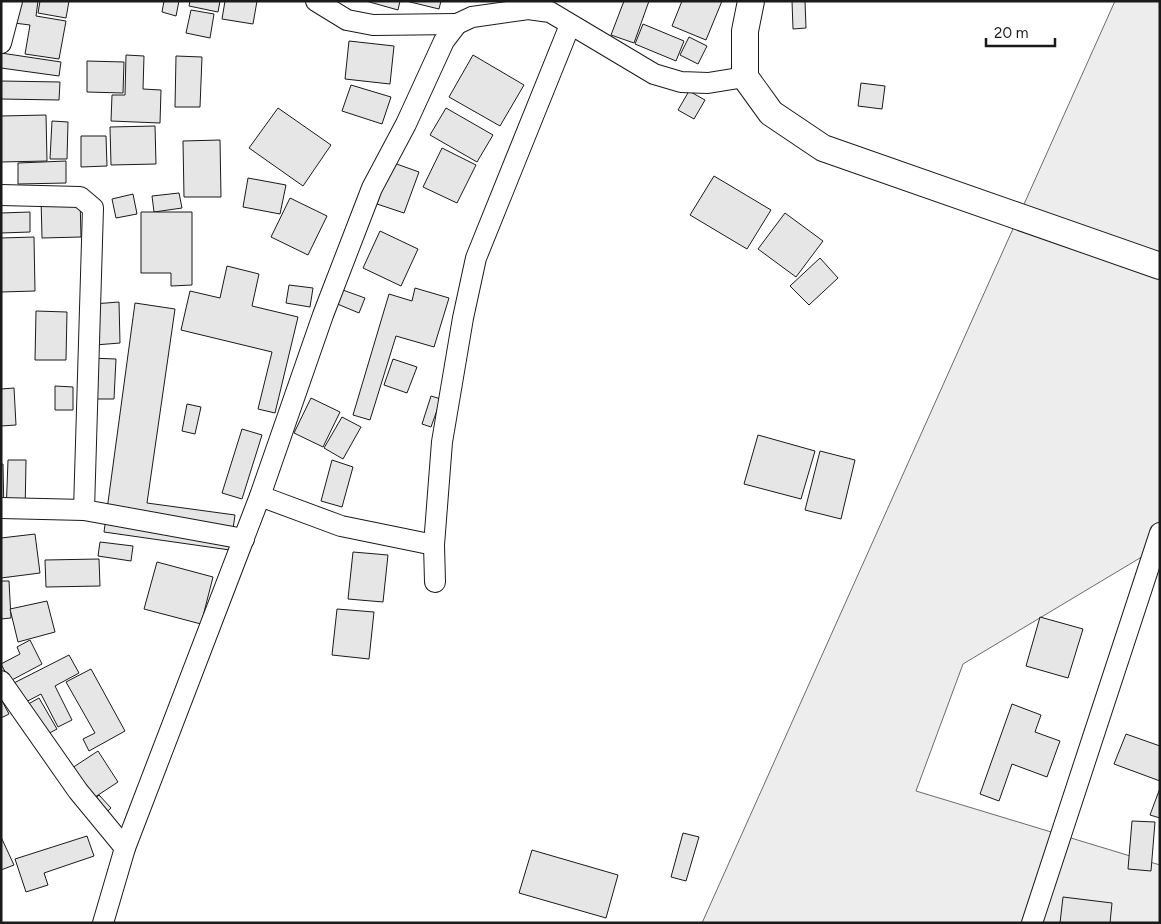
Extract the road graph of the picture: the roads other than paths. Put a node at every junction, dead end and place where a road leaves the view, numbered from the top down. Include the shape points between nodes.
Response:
1 (12, 1) edge
2 (316, 1) edge
3 (752, 1) edge
4 (456, 24) junction
5 (570, 25) junction
6 (1, 43) edge
7 (745, 77) junction
8 (1, 195) edge
9 (1160, 266) edge
10 (260, 496) junction
11 (1, 508) edge
12 (84, 510) junction
13 (1160, 533) edge
14 (244, 538) junction
15 (434, 545) junction
16 (435, 582) dead end
17 (1, 682) edge
18 (125, 848) junction
19 (103, 923) edge
20 (1032, 923) edge

1 - 6 street
2 - 4 street via 346,20 373,25
3 - 7 street via 745,31
4 - 5 street via 472,17 528,9 550,12
4 - 10 street via 444,41 372,188 323,315
5 - 7 street via 654,74 681,82 708,83
5 - 15 street via 476,258 442,442
7 - 9 street via 771,113 823,148
8 - 12 street via 80,198 93,208
10 - 14 street
10 - 15 street via 341,526
11 - 12 street
12 - 14 street
13 - 20 street
14 - 18 street
15 - 16 street
17 - 18 street via 78,791
18 - 19 street

